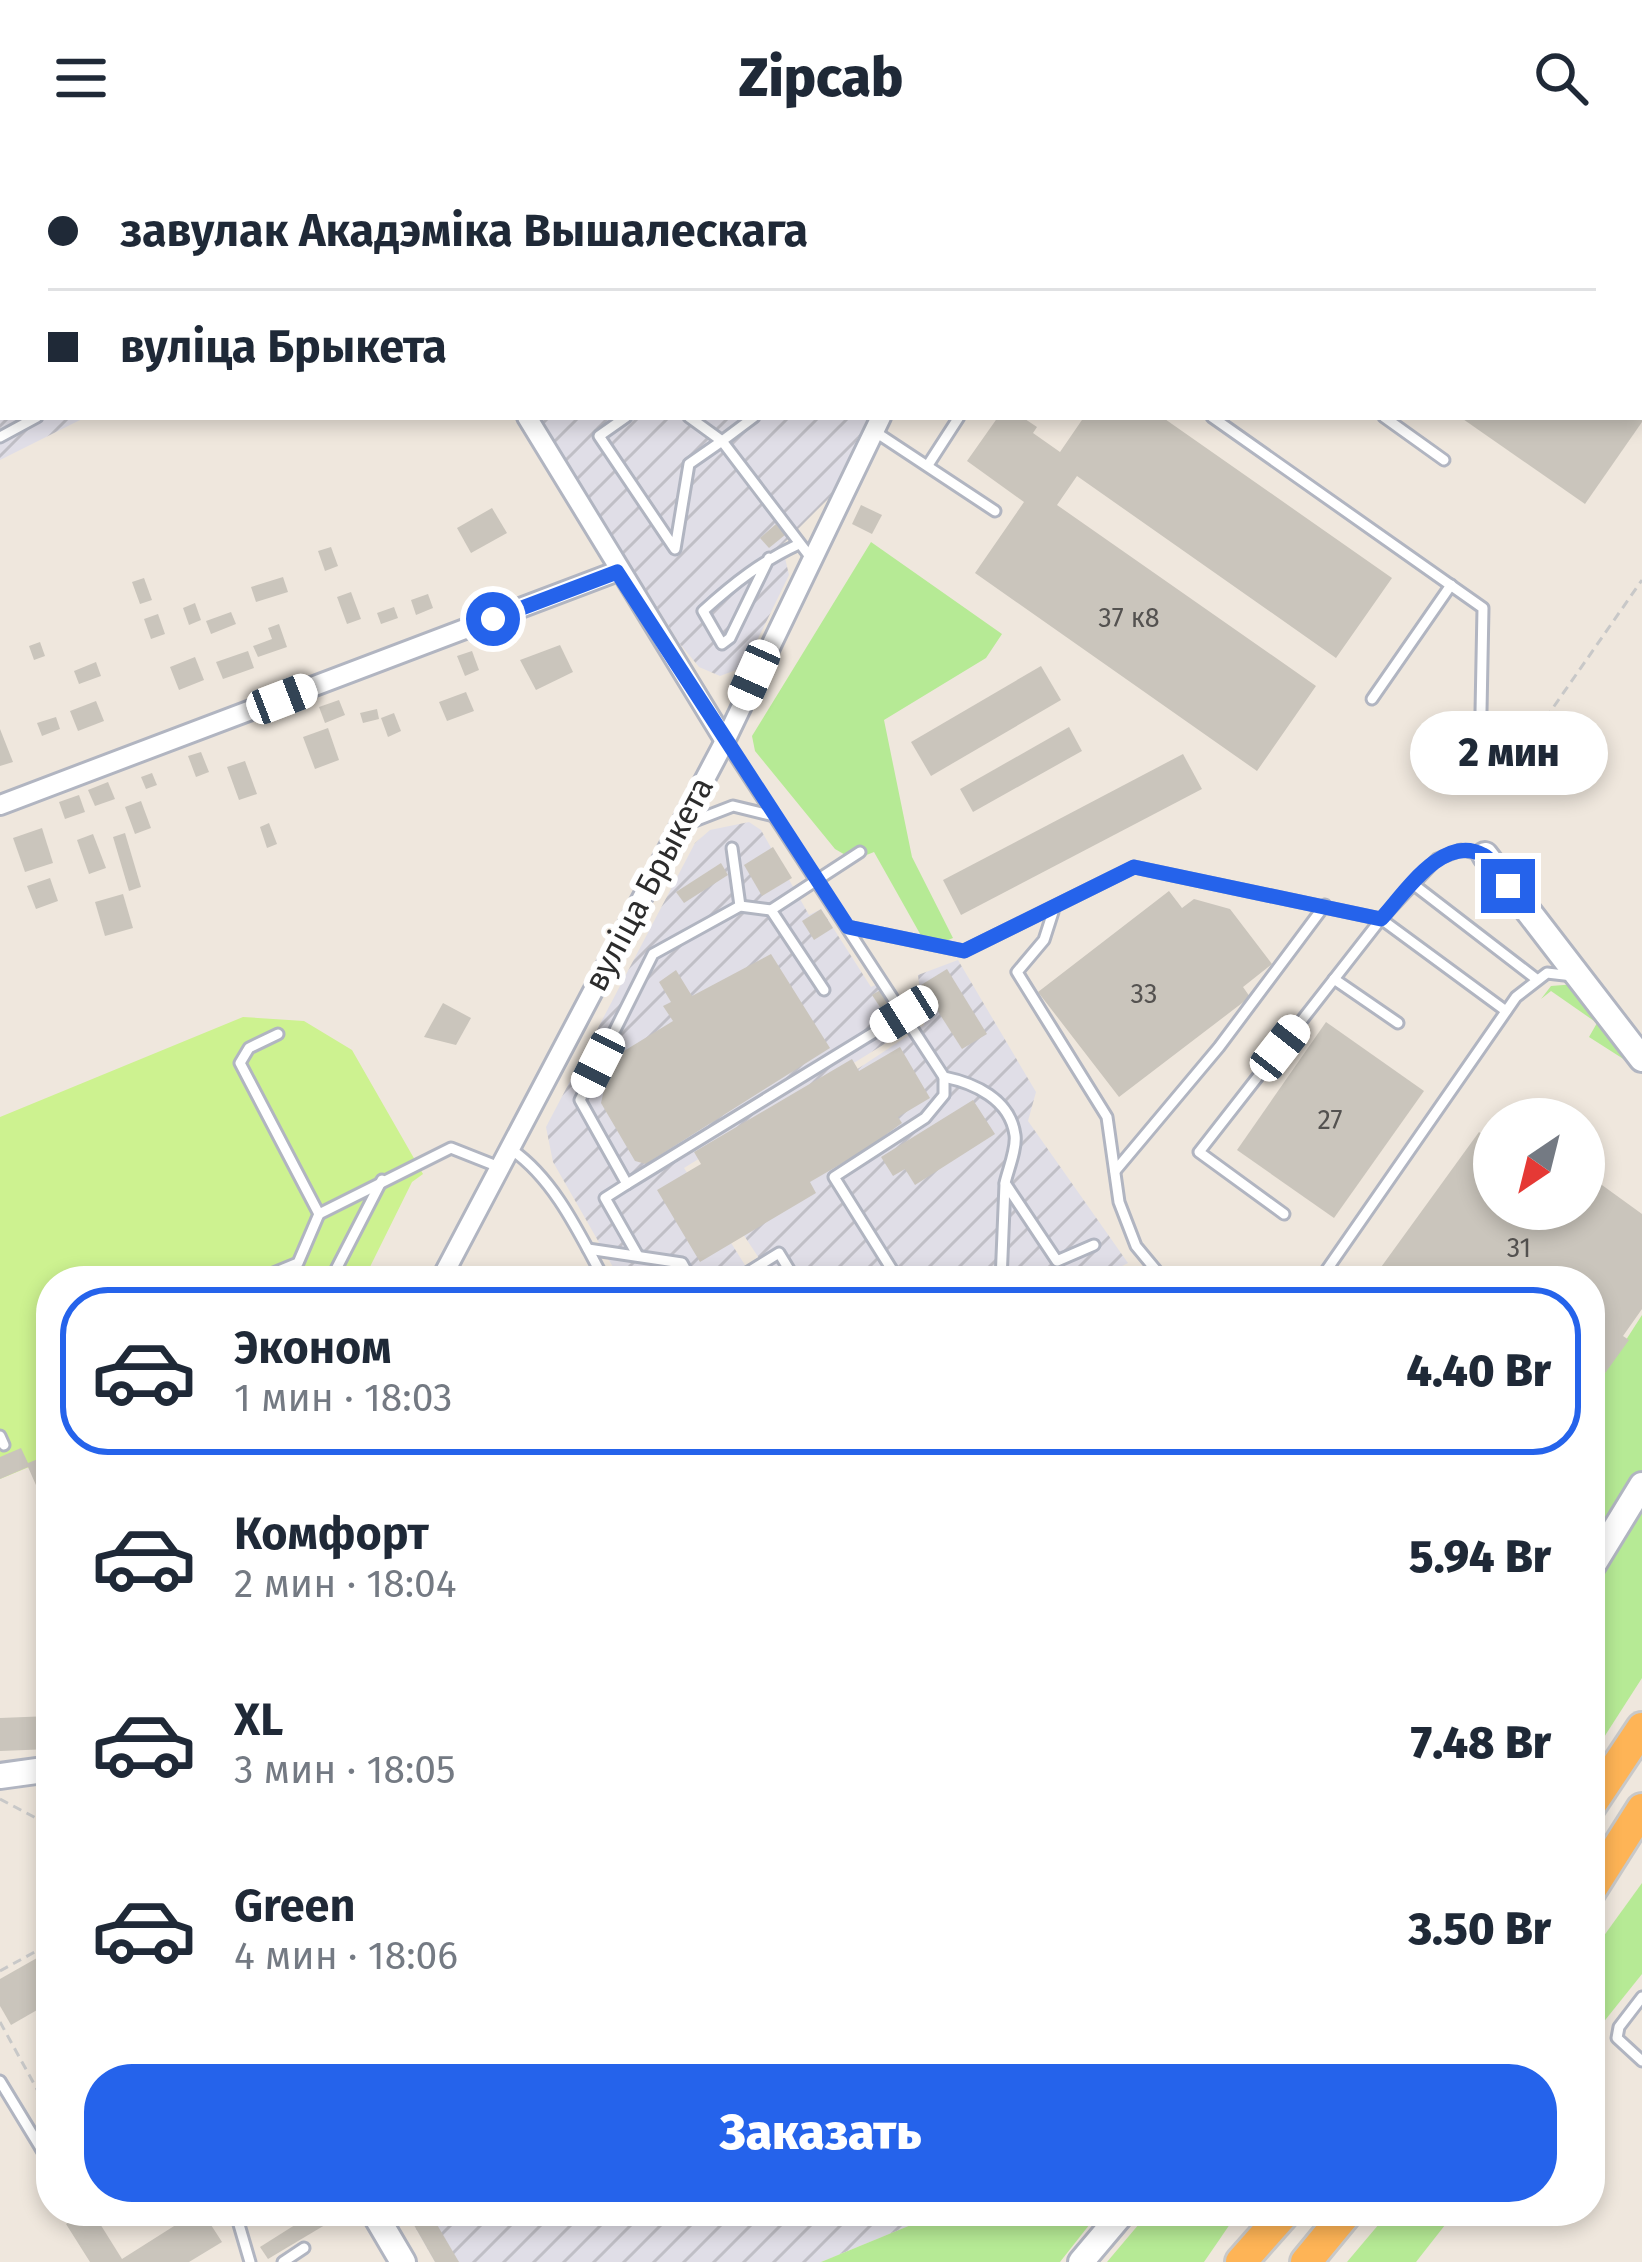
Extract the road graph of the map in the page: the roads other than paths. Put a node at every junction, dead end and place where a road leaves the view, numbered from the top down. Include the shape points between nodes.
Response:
1 (32, 420) edge
2 (529, 420) edge
3 (622, 420) edge
4 (693, 420) edge
5 (750, 420) edge
6 (957, 420) edge
7 (1216, 420) edge
8 (1388, 420) edge
9 (878, 424) edge
10 (0, 436) edge
11 (722, 441) junction
12 (1444, 460) dead end
13 (928, 465) junction
14 (995, 511) dead end
15 (805, 551) junction
16 (770, 558) junction
17 (617, 572) junction
18 (1451, 585) junction
19 (1372, 699) dead end
20 (725, 741) junction
21 (1480, 763) road end
22 (0, 806) edge
23 (774, 815) junction
24 (679, 827) junction
25 (732, 848) dead end
26 (860, 852) dead end
27 (1485, 855) joint
28 (816, 878) junction
29 (1413, 884) junction
30 (1325, 905) junction
31 (740, 906) junction
32 (771, 910) junction
33 (1053, 912) junction
34 (1381, 919) junction
35 (848, 927) junction
36 (1578, 976) junction
37 (1535, 978) junction
38 (1334, 979) junction
39 (824, 990) dead end
40 (1506, 1011) junction
41 (904, 1014) junction
42 (1398, 1023) dead end
43 (278, 1034) dead end
44 (1642, 1059) edge
45 (944, 1077) junction
46 (509, 1148) junction
47 (499, 1167) junction
48 (1115, 1171) junction
49 (382, 1180) junction
50 (627, 1184) junction
51 (1006, 1184) junction
52 (319, 1214) junction
53 (1284, 1214) dead end
54 (1094, 1245) dead end
55 (588, 1249) junction
56 (638, 1256) junction
57 (291, 1266) edge
58 (338, 1266) edge
59 (448, 1266) edge
60 (597, 1266) edge
61 (683, 1266) edge
62 (758, 1266) edge
63 (786, 1266) edge
64 (890, 1266) edge
65 (1002, 1266) edge
66 (1153, 1266) edge
67 (1329, 1266) edge
68 (1642, 1485) edge
69 (1605, 1545) edge
70 (1642, 1728) edge
71 (36, 1772) edge
72 (0, 1776) edge
73 (1605, 1784) edge
74 (1642, 1809) edge
75 (1605, 1867) edge
76 (1642, 1997) edge
77 (1642, 2061) edge
78 (0, 2081) edge
79 (36, 2140) edge
80 (238, 2226) edge
81 (382, 2226) edge
82 (1111, 2226) edge
83 (1273, 2226) edge
84 (1336, 2226) edge
85 (304, 2248) dead end
86 (246, 2260) edge
87 (283, 2262) edge
88 (403, 2262) edge
89 (1081, 2262) edge
90 (1241, 2262) edge
91 (1306, 2262) edge

1 - 10 lane
2 - 17 street
3 - 11 lane via 599,436 675,549 689,464
4 - 11 lane
5 - 11 lane
6 - 13 lane
7 - 18 lane
8 - 12 lane
9 - 13 lane
9 - 15 street, вуліца Брыкета
11 - 15 lane
13 - 14 lane
15 - 16 lane
15 - 20 street, вуліца Брыкета
16 - 16 lane via 704,610 722,644 730,638
17 - 20 street
17 - 22 street
18 - 19 lane
18 - 21 lane via 1483,608
20 - 23 lane
20 - 24 street, вуліца Брыкета
23 - 24 lane via 733,806
23 - 28 lane
24 - 46 street, вуліца Брыкета
25 - 31 lane
26 - 28 lane
27 - 29 lane via 1461,850 1437,859
27 - 36 street
28 - 32 lane
28 - 35 lane
29 - 34 lane
29 - 37 lane
30 - 33 lane via 1134,867
30 - 34 lane
30 - 48 lane
31 - 32 lane
31 - 50 lane via 653,954 580,1100
32 - 39 lane
33 - 35 lane via 964,951
33 - 48 lane via 1044,940 1017,972 1107,1117
34 - 38 lane
34 - 40 lane
35 - 41 lane
36 - 37 lane
36 - 44 street
37 - 40 lane
38 - 42 lane
38 - 53 lane via 1198,1152
40 - 67 lane
41 - 45 lane
41 - 50 lane
43 - 52 lane via 250,1048 240,1064
45 - 51 lane via 976,1083 1001,1106 1016,1135
45 - 64 lane via 944,1096 926,1118 834,1177
46 - 47 street, вуліца Брыкета
46 - 55 lane via 528,1161
47 - 49 lane via 451,1148
47 - 59 street, вуліца Брыкета
48 - 66 lane via 1136,1246
49 - 52 lane
49 - 58 lane
50 - 56 lane via 605,1198
51 - 54 lane via 1057,1262
51 - 65 lane
52 - 57 lane
55 - 56 lane
55 - 60 lane
56 - 61 lane
62 - 63 lane via 778,1253
68 - 69 street
70 - 73 highway
71 - 72 street
74 - 75 highway
76 - 77 lane via 1617,2038
78 - 79 lane
80 - 86 lane
81 - 88 street
82 - 89 street
83 - 90 highway
84 - 91 highway
85 - 87 lane

